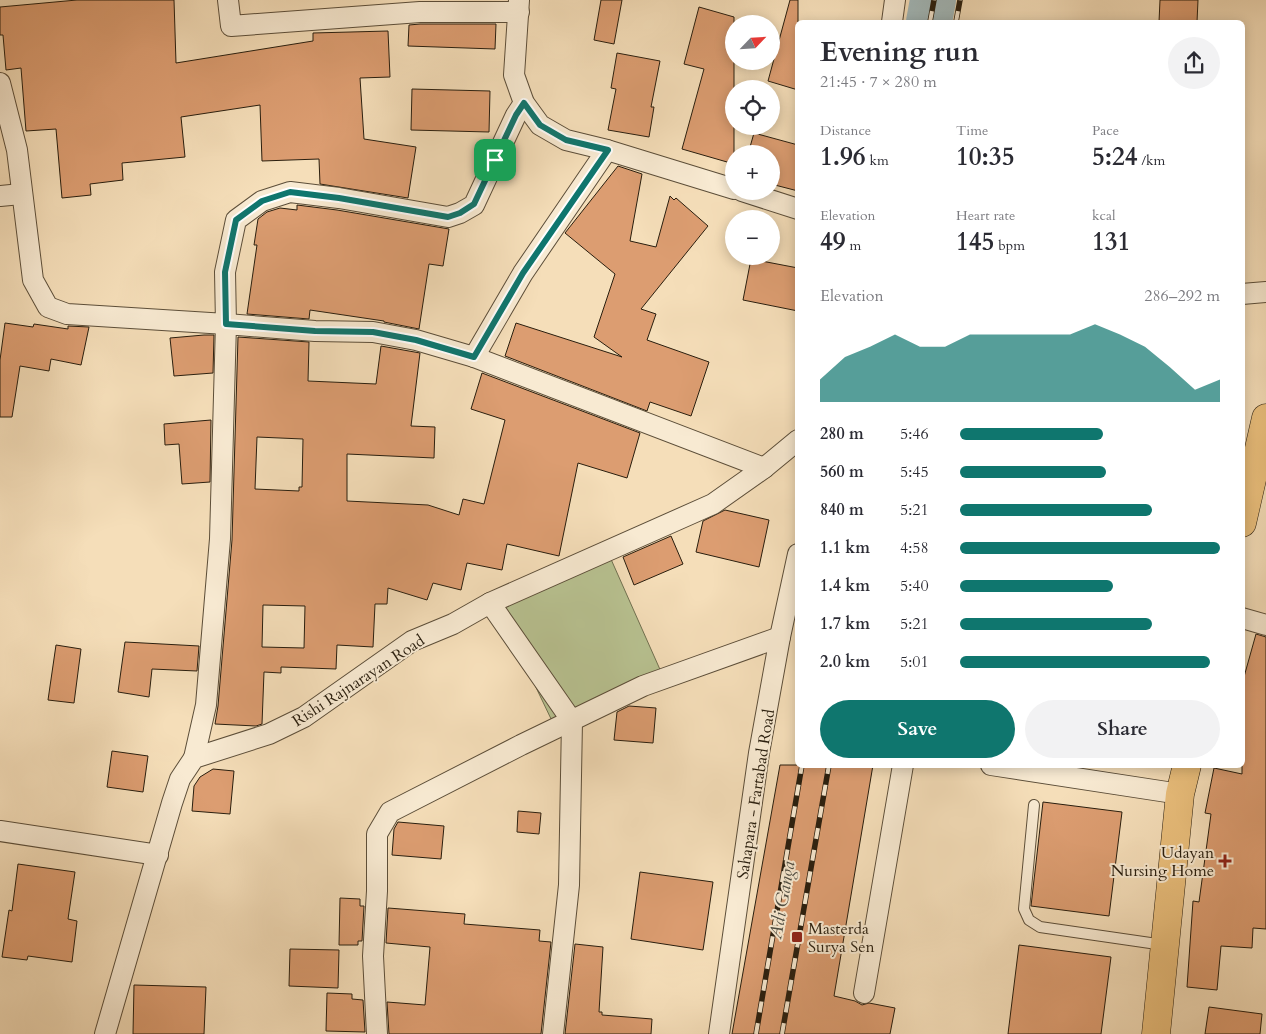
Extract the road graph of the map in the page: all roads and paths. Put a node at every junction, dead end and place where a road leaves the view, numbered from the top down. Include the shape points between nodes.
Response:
1 (228, 0) edge
2 (895, 0) edge
3 (519, 6) edge
4 (892, 20) edge
5 (0, 83) edge
6 (524, 103) junction
7 (608, 150) junction
8 (725, 186) edge
9 (21, 194) junction
10 (0, 196) edge
11 (770, 200) edge
12 (795, 208) edge
13 (1266, 292) edge
14 (1245, 294) edge
15 (226, 324) junction
16 (474, 357) junction
17 (1266, 418) edge
18 (795, 442) edge
19 (764, 468) junction
20 (1245, 510) edge
21 (795, 568) edge
22 (490, 603) junction
23 (1245, 619) edge
24 (1266, 625) edge
25 (780, 637) junction
26 (572, 721) junction
27 (194, 758) junction
28 (902, 768) edge
29 (1011, 768) edge
30 (1186, 768) edge
31 (1180, 794) junction
32 (1034, 805) dead end
33 (0, 831) edge
34 (158, 855) junction
35 (1165, 946) junction
36 (864, 993) dead end
37 (105, 1034) edge
38 (377, 1034) edge
39 (554, 1034) edge
40 (719, 1034) edge
41 (1156, 1034) edge

1 - 3 street via 231,26
2 - 4 street
3 - 6 street via 514,75
5 - 9 street via 17,150
6 - 7 street via 540,125 566,140
6 - 15 street via 474,204 460,213 448,217 290,192 262,201 236,220 225,272
7 - 8 street
7 - 16 street via 523,273
9 - 10 street
9 - 15 street via 33,280 48,307 67,314
11 - 12 street
13 - 14 street
15 - 16 street via 373,332 416,340
15 - 27 street via 220,539 206,705
16 - 19 street
17 - 20 main road
18 - 19 street, Rishi Rajnarayan Road
19 - 22 street, Rishi Rajnarayan Road via 713,504
21 - 25 street, Sahapara - Fartabad Road
22 - 26 street
22 - 27 street, Rishi Rajnarayan Road via 412,642 304,717 270,734
23 - 24 street
25 - 26 street via 643,686
25 - 40 street, Sahapara - Fartabad Road via 759,753
26 - 38 street via 390,812 377,834 373,956
26 - 39 street via 569,885
27 - 34 street via 180,779
28 - 36 street
29 - 31 street
30 - 31 main road
31 - 35 main road
32 - 35 lane via 1024,909 1030,920 1040,927
33 - 34 street
34 - 37 street
35 - 41 main road

